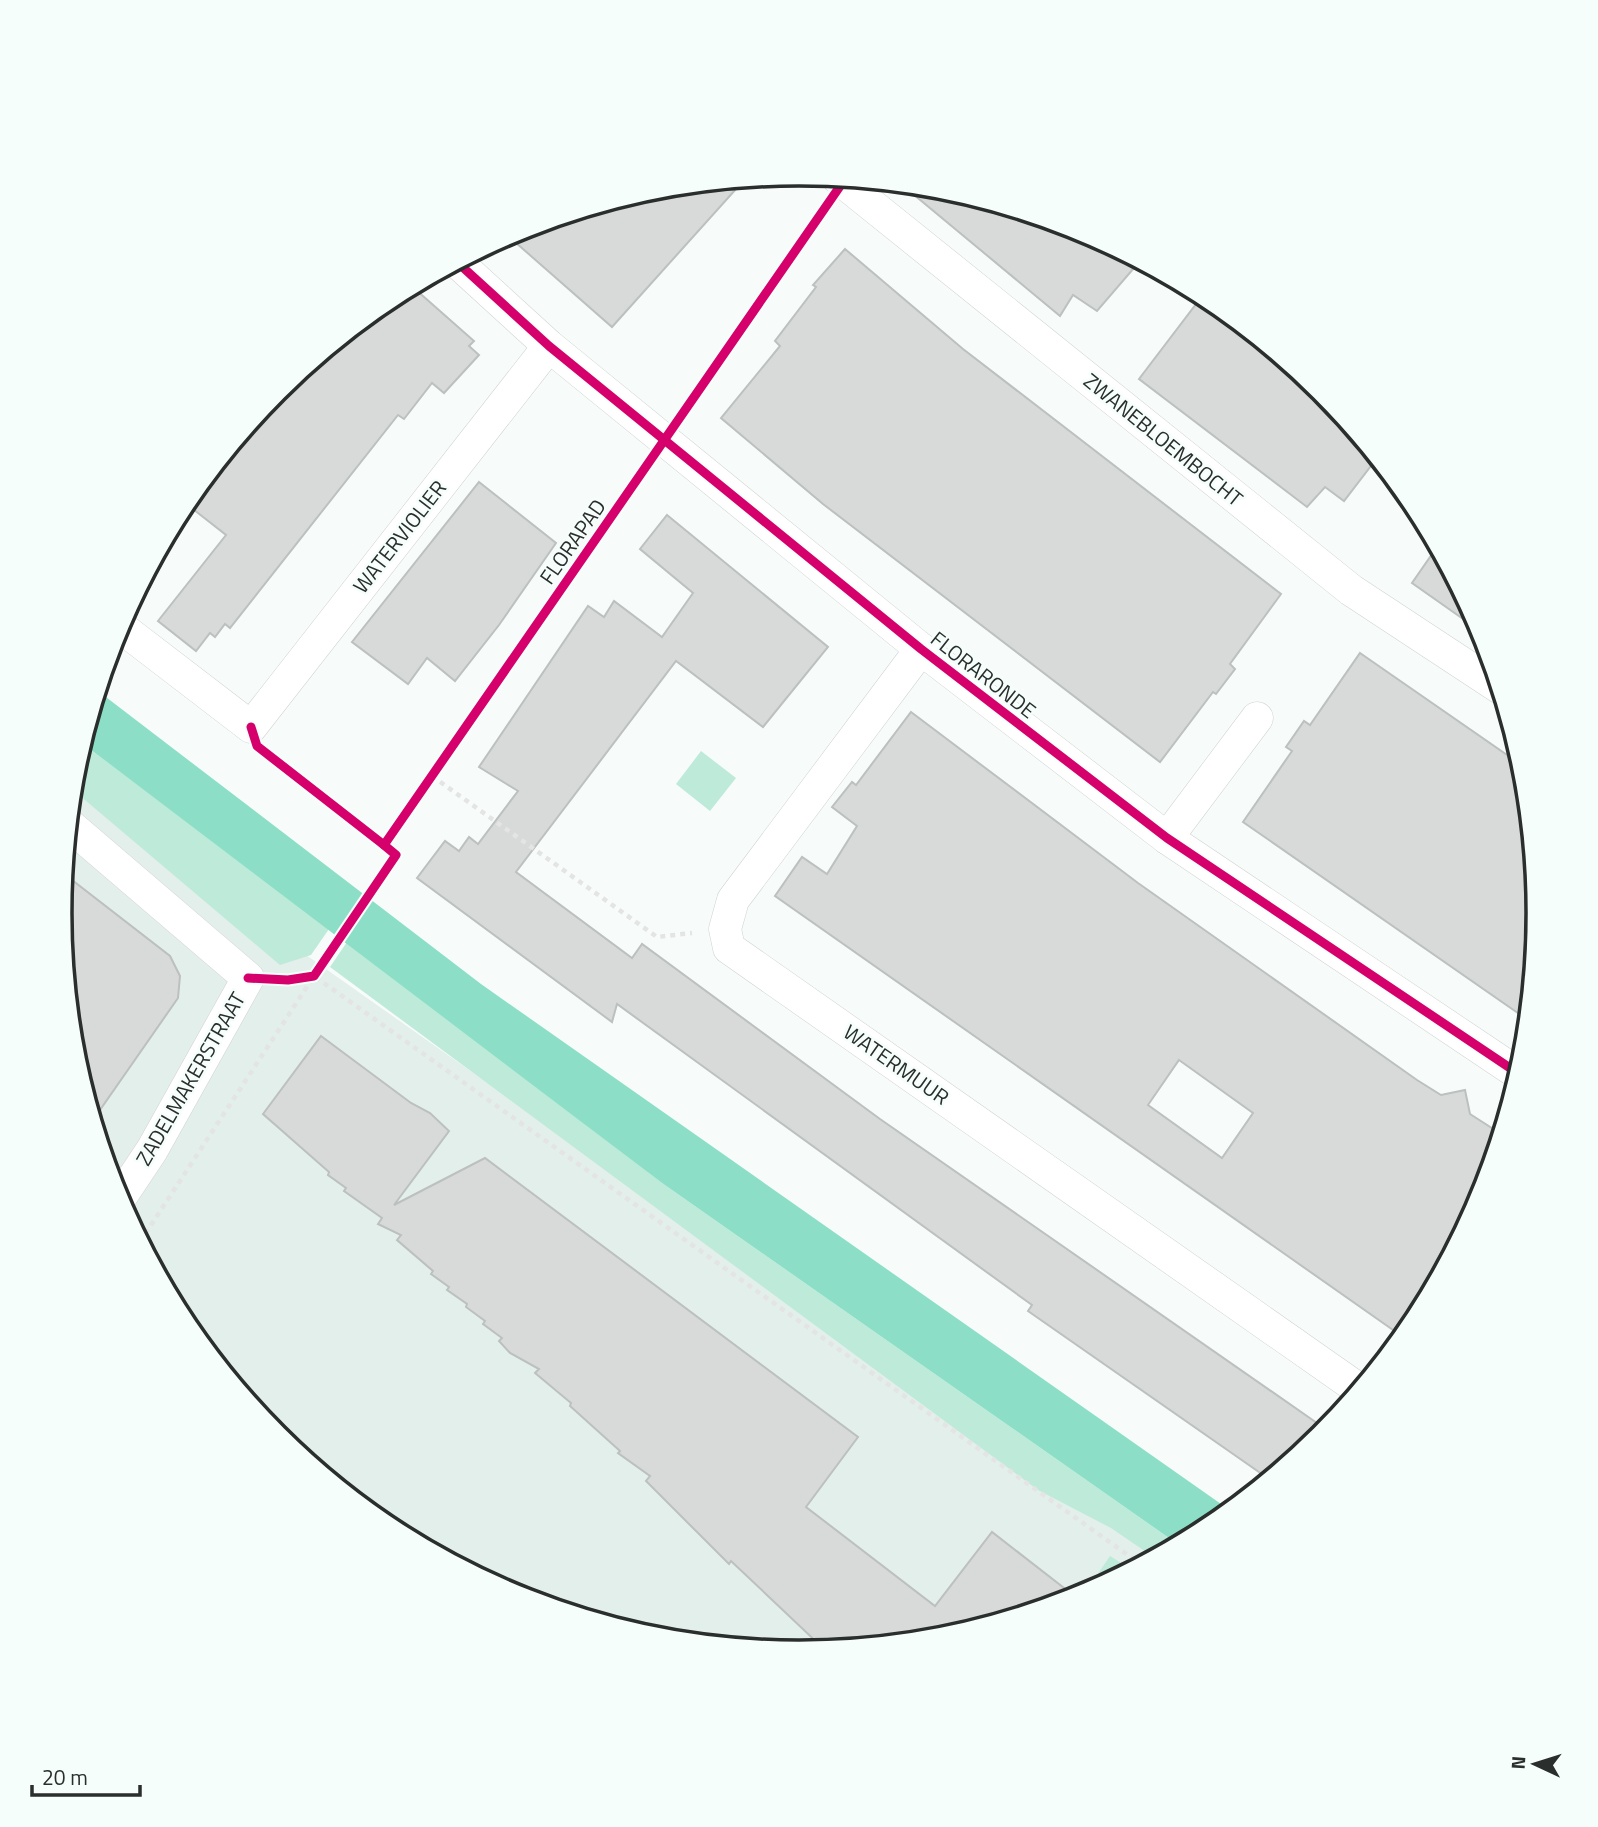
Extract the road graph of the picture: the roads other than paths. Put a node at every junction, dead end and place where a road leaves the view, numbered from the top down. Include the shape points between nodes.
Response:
1 (851, 188) edge
2 (464, 268) edge
3 (549, 346) junction
4 (128, 633) edge
5 (921, 649) junction
6 (1488, 680) edge
7 (1257, 718) dead end
8 (77, 831) edge
9 (1167, 838) junction
10 (1509, 1067) edge
11 (126, 1189) edge
12 (1353, 1385) edge

1 - 6 street, ZWANEBLOEMBOCHT via 1351,590
2 - 3 street, FLORARONDE
3 - 4 street, WATERVIOLIER via 251,727
3 - 5 street, FLORARONDE
5 - 9 street, FLORARONDE
5 - 12 street, WATERMUUR via 733,900 725,929 729,948
7 - 9 street
8 - 11 street, ZADELMAKERSTRAAT via 248,978
9 - 10 street, FLORARONDE

